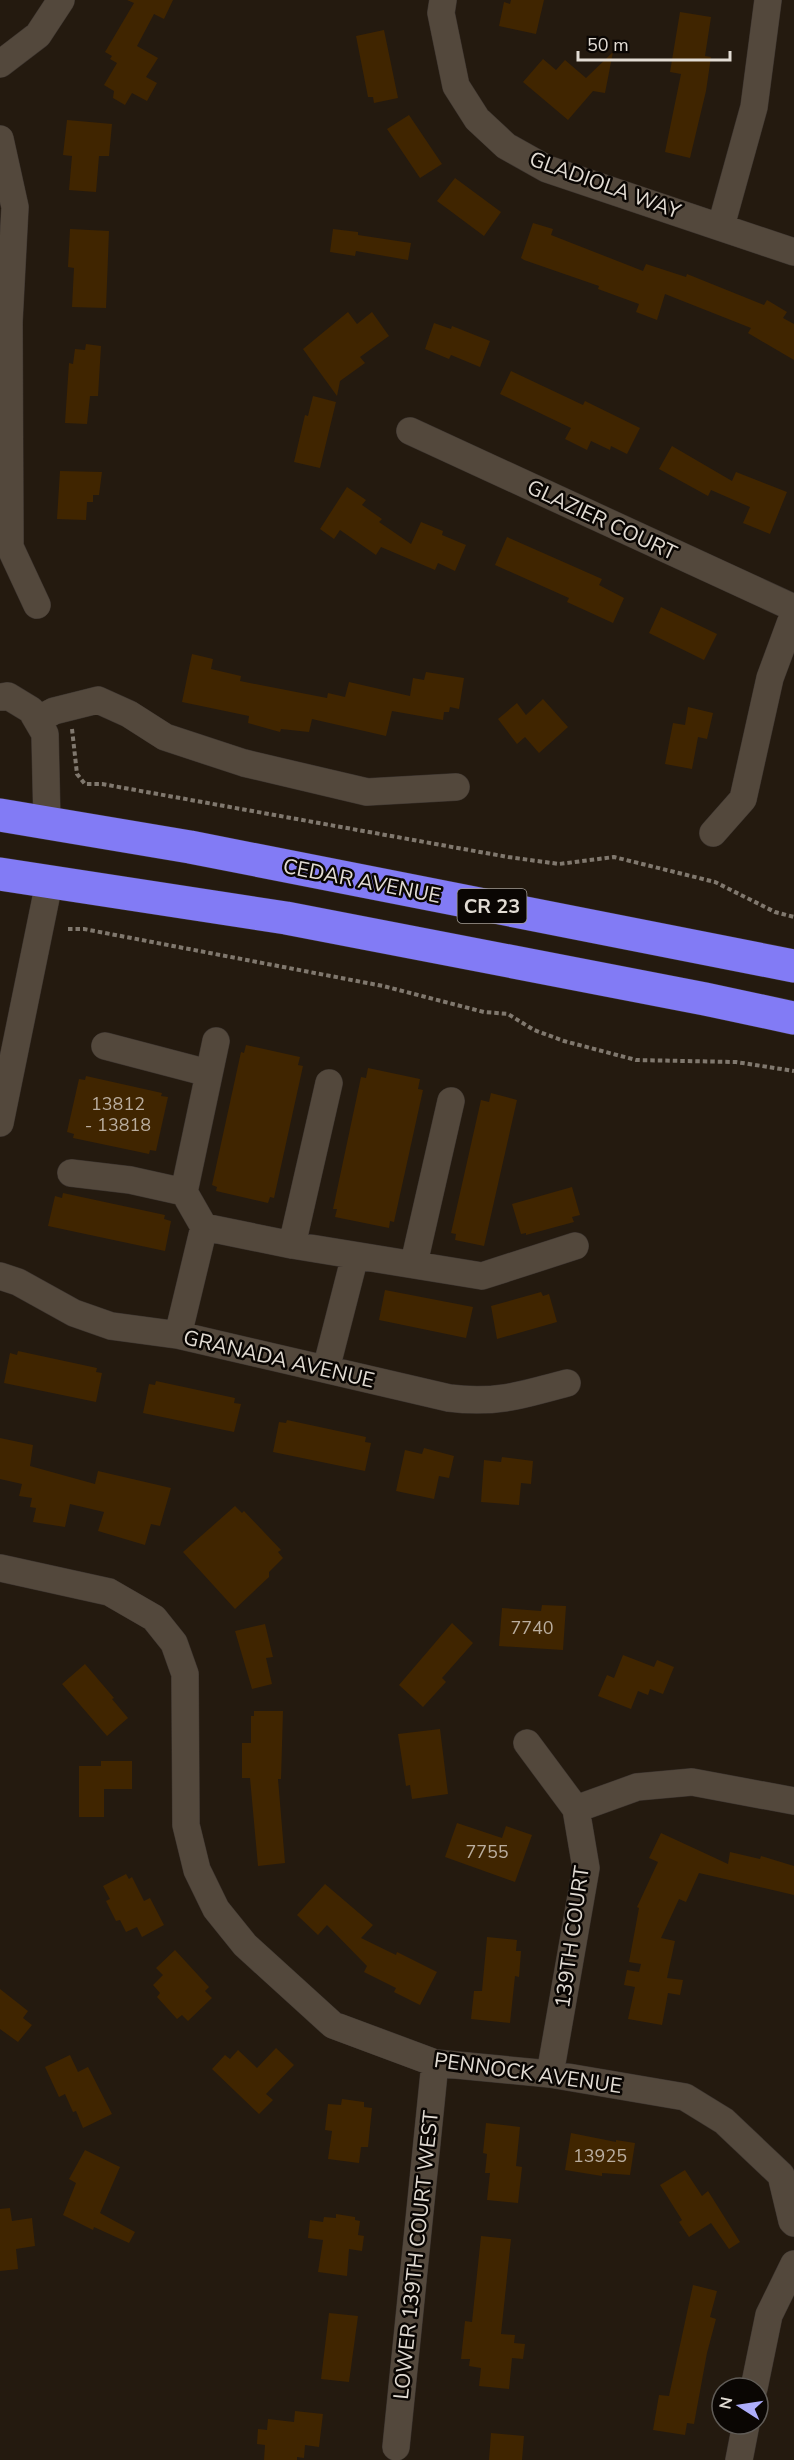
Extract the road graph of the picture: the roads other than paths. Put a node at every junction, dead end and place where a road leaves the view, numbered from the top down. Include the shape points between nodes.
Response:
1 (61, 0) edge
2 (443, 0) edge
3 (768, 0) edge
4 (0, 64) edge
5 (0, 139) edge
6 (721, 226) junction
7 (794, 252) edge
8 (410, 431) dead end
9 (37, 605) dead end
10 (794, 608) edge
11 (794, 613) edge
12 (0, 697) edge
13 (41, 727) junction
14 (456, 787) dead end
15 (0, 815) edge
16 (47, 823) junction
17 (713, 833) dead end
18 (0, 873) edge
19 (49, 883) junction
20 (794, 966) edge
21 (794, 1018) edge
22 (216, 1041) dead end
23 (105, 1046) dead end
24 (208, 1073) junction
25 (329, 1083) dead end
26 (451, 1101) dead end
27 (0, 1123) edge
28 (71, 1173) dead end
29 (184, 1192) junction
30 (204, 1227) junction
31 (292, 1245) junction
32 (575, 1246) dead end
33 (355, 1256) junction
34 (414, 1263) junction
35 (0, 1276) edge
36 (178, 1335) junction
37 (326, 1369) junction
38 (567, 1383) dead end
39 (0, 1568) edge
40 (527, 1743) dead end
41 (794, 1801) edge
42 (576, 1809) junction
43 (435, 2063) junction
44 (550, 2074) junction
45 (794, 2223) edge
46 (794, 2264) edge
47 (756, 2376) edge
48 (744, 2436) edge
49 (396, 2447) dead end
50 (739, 2460) edge

1 - 4 street via 38,35
2 - 6 street, GLADIOLA WAY via 441,13 456,86 477,119 506,146 548,169
3 - 6 street via 754,107
5 - 9 street via 15,207 9,322 10,547
6 - 7 street, GLADIOLA WAY
8 - 10 street, GLAZIER COURT
11 - 17 street via 770,678 743,799
12 - 13 street via 8,696 32,710
13 - 14 street via 54,711 98,700 165,737 244,763 367,792
13 - 16 street
15 - 16 highway, CEDAR AVENUE
16 - 20 highway, CEDAR AVENUE / CR 23 via 271,862
18 - 19 highway
19 - 21 highway, CR 23 via 286,918
19 - 27 street
22 - 24 street
23 - 24 street
24 - 29 street
25 - 31 street
26 - 34 street
28 - 29 street
29 - 30 street
30 - 31 street
30 - 36 street
31 - 33 street
32 - 34 street via 482,1276
33 - 34 street
33 - 37 street
35 - 36 street, GRANADA AVENUE via 92,1320
36 - 37 street, GRANADA AVENUE
37 - 38 street, GRANADA AVENUE via 469,1401 508,1399
39 - 43 street, PENNOCK AVENUE via 110,1592 154,1618 174,1644 185,1674 186,1825 197,1870 216,1909 245,1945 333,2025
40 - 42 street, 139TH COURT
41 - 42 street via 692,1782 637,1787
42 - 44 street, 139TH COURT via 586,1868
43 - 44 street, PENNOCK AVENUE
43 - 49 street, LOWER 139TH COURT WEST
44 - 45 street, PENNOCK AVENUE via 686,2097 724,2121 781,2175
46 - 47 street via 769,2314
48 - 50 street

